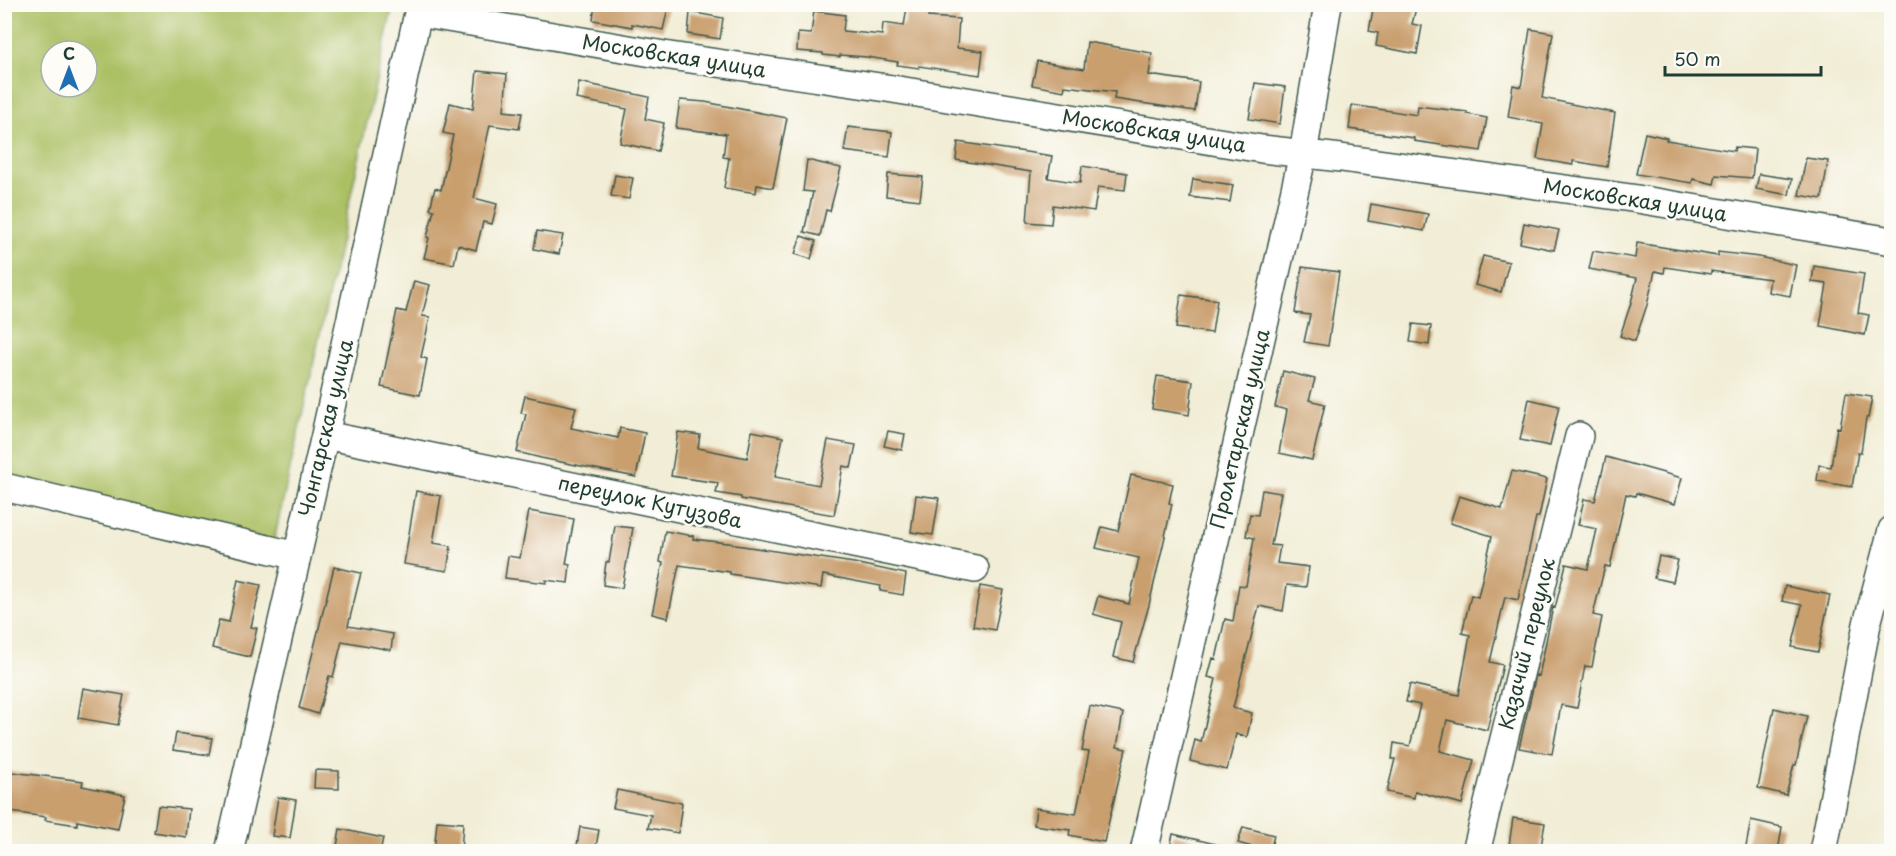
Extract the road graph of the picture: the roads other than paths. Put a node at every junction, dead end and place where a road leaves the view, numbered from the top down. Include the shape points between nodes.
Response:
1 (1328, 4) edge
2 (419, 8) edge
3 (1303, 154) junction
4 (1892, 241) edge
5 (325, 435) junction
6 (1579, 436) dead end
7 (4, 487) edge
8 (1892, 530) edge
9 (297, 556) junction
10 (975, 569) dead end
11 (1883, 597) edge
12 (229, 852) edge
13 (1144, 852) edge
14 (1476, 852) edge
15 (1823, 852) edge

1 - 3 street, Пролетарская улица
2 - 3 street, Московская улица via 670,56
2 - 5 street, Чонгарская улица
3 - 4 street, Московская улица via 1631,198
3 - 13 street, Пролетарская улица
5 - 9 street, Чонгарская улица
5 - 10 street, переулок Кутузова
6 - 14 street, Казачий переулок
7 - 9 street
8 - 11 street
9 - 12 street, Чонгарская улица
11 - 15 street via 1867,624

